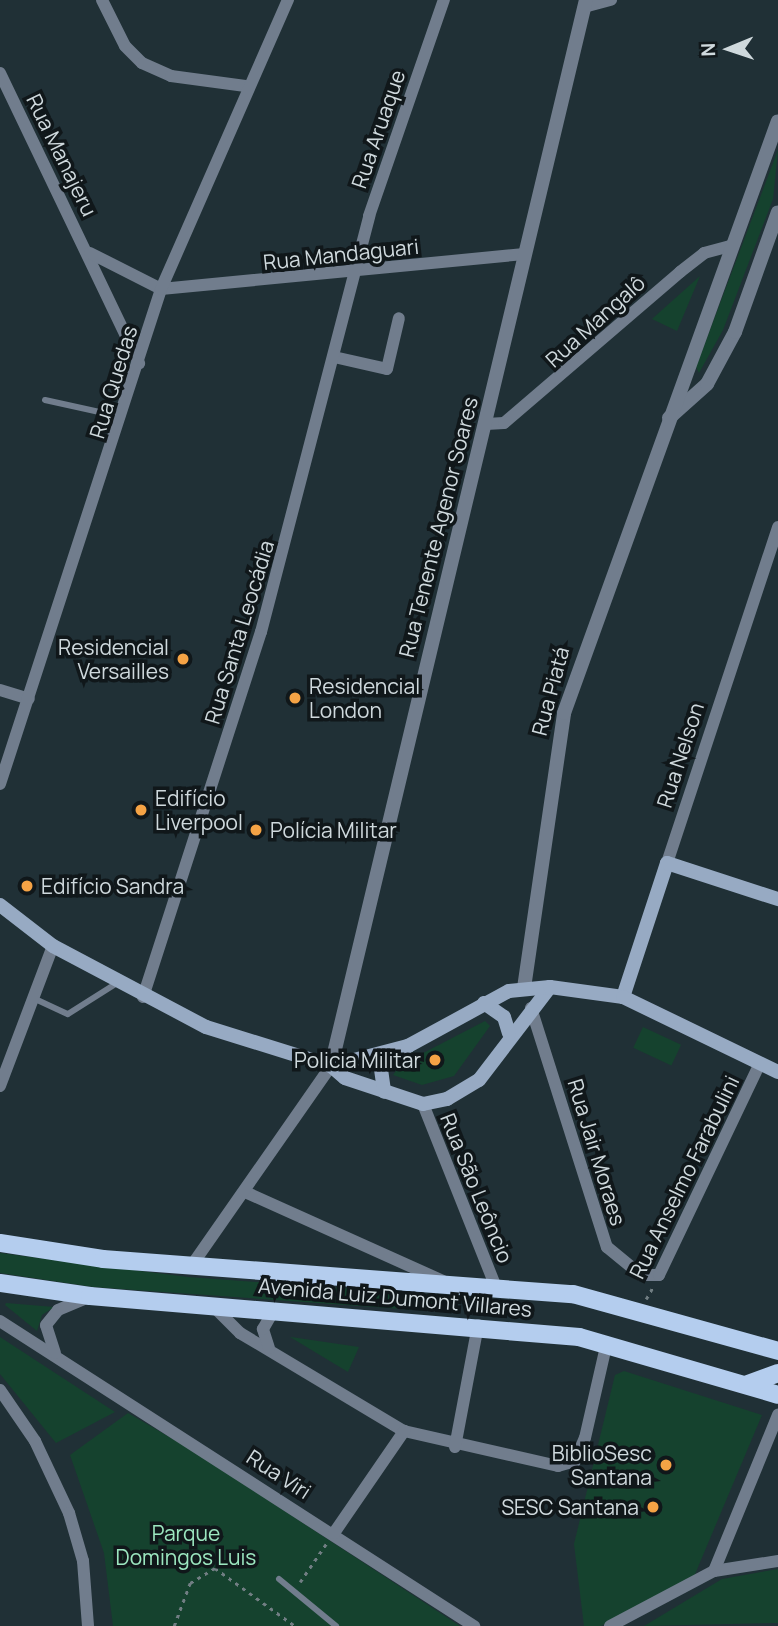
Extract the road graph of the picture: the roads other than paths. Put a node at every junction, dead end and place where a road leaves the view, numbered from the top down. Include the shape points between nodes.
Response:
1 (102, 0) edge
2 (288, 0) edge
3 (444, 0) edge
4 (611, 0) edge
5 (585, 4) edge
6 (0, 73) edge
7 (245, 86) junction
8 (778, 121) edge
9 (778, 212) edge
10 (730, 246) junction
11 (90, 253) junction
12 (524, 254) junction
13 (352, 272) junction
14 (161, 289) junction
15 (399, 318) dead end
16 (334, 357) junction
17 (139, 363) junction
18 (683, 372) junction
19 (701, 391) junction
20 (45, 400) dead end
21 (124, 417) junction
22 (669, 418) junction
23 (486, 424) junction
24 (778, 527) edge
25 (0, 690) edge
26 (29, 699) junction
27 (0, 785) edge
28 (667, 863) junction
29 (778, 899) edge
30 (0, 905) edge
31 (53, 946) junction
32 (117, 982) junction
33 (550, 987) junction
34 (524, 988) junction
35 (143, 997) junction
36 (622, 997) junction
37 (33, 998) junction
38 (484, 1003) junction
39 (531, 1008) junction
40 (509, 1033) junction
41 (379, 1055) junction
42 (760, 1063) junction
43 (331, 1066) junction
44 (778, 1073) edge
45 (0, 1086) edge
46 (384, 1092) junction
47 (422, 1104) junction
48 (245, 1192) junction
49 (0, 1243) edge
50 (192, 1265) junction
51 (659, 1275) joint
52 (0, 1283) edge
53 (448, 1283) junction
54 (496, 1287) junction
55 (90, 1296) junction
56 (212, 1306) junction
57 (274, 1310) junction
58 (0, 1321) edge
59 (478, 1325) junction
60 (607, 1342) junction
61 (269, 1348) junction
62 (778, 1352) edge
63 (60, 1359) junction
64 (778, 1373) edge
65 (748, 1384) junction
66 (0, 1390) edge
67 (778, 1395) edge
68 (778, 1415) edge
69 (404, 1430) junction
70 (455, 1447) junction
71 (334, 1533) junction
72 (778, 1561) edge
73 (714, 1571) junction
74 (279, 1579) dead end
75 (88, 1626) edge
76 (335, 1626) edge
77 (474, 1626) edge
78 (610, 1626) edge

1 - 7 street via 125,46 142,63 171,76
2 - 7 street, Rua Quedas
3 - 13 street, Rua Aruaque
4 - 5 street
5 - 12 street, Rua Tenente Agenor Soares
6 - 11 street, Rua Manajeru
7 - 14 street, Rua Quedas
8 - 10 street, Rua Piatá
9 - 19 street via 735,332
10 - 18 street, Rua Piatá
10 - 23 street, Rua Mangalô via 704,253 504,424
11 - 14 street
11 - 17 street, Rua Manajeru
12 - 13 street, Rua Mandaguari
12 - 23 street, Rua Tenente Agenor Soares
13 - 14 street, Rua Mandaguari
13 - 16 street, Rua Santa Leocádia
14 - 17 street, Rua Quedas
15 - 16 street via 387,369
16 - 35 street, Rua Santa Leocádia via 258,642
17 - 21 street, Rua Quedas
18 - 19 street via 690,390
18 - 22 street, Rua Piatá
19 - 22 street
20 - 21 lane
21 - 26 street, Rua Quedas
22 - 34 street, Rua Piatá via 564,713
23 - 43 street, Rua Tenente Agenor Soares
24 - 28 street, Rua Nelson
25 - 26 street
26 - 27 street, Rua Quedas
28 - 29 main road
28 - 36 main road, Rua Nelson
30 - 31 main road
31 - 32 main road
31 - 37 street
32 - 35 main road
32 - 37 lane via 68,1014
33 - 34 main road
33 - 36 main road
33 - 39 main road
34 - 38 main road
35 - 43 main road via 206,1027
36 - 42 main road
37 - 45 street
38 - 40 main road via 504,1017
38 - 41 main road via 417,1042
39 - 40 main road
39 - 51 street, Rua Jair Moraes via 607,1247 628,1268
40 - 47 main road via 479,1080 447,1099
41 - 43 main road
41 - 46 main road
42 - 44 main road
42 - 51 street, Rua Anselmo Farabulini
43 - 46 main road
43 - 48 street, Rua Tenente Agenor Soares
46 - 47 main road
47 - 54 street, Rua São Leôncio
48 - 50 street, Rua Tenente Agenor Soares
48 - 53 street
49 - 50 main road, Avenida Luiz Dumont Villares
50 - 53 main road, Avenida Luiz Dumont Villares
52 - 55 main road, Avenida Luiz Dumont Villares
53 - 54 main road, Avenida Luiz Dumont Villares
54 - 62 main road, Avenida Luiz Dumont Villares via 641,1308
55 - 56 main road, Avenida Luiz Dumont Villares
55 - 63 street via 58,1310 46,1325 45,1336
56 - 57 main road, Avenida Luiz Dumont Villares
56 - 61 street via 225,1322
57 - 59 main road, Avenida Luiz Dumont Villares
57 - 61 street via 263,1329
58 - 63 street, Rua Viri
59 - 60 main road, Avenida Luiz Dumont Villares
59 - 70 street
60 - 65 main road, Avenida Luiz Dumont Villares
60 - 70 street via 585,1438 575,1461 558,1466
61 - 69 street
63 - 71 street, Rua Viri
64 - 65 main road
65 - 67 main road, Avenida Luiz Dumont Villares
66 - 75 street via 35,1441 69,1513 83,1561
68 - 73 street
69 - 70 street
69 - 71 street
71 - 77 street, Rua Viri
72 - 73 street
73 - 78 street
74 - 76 lane

